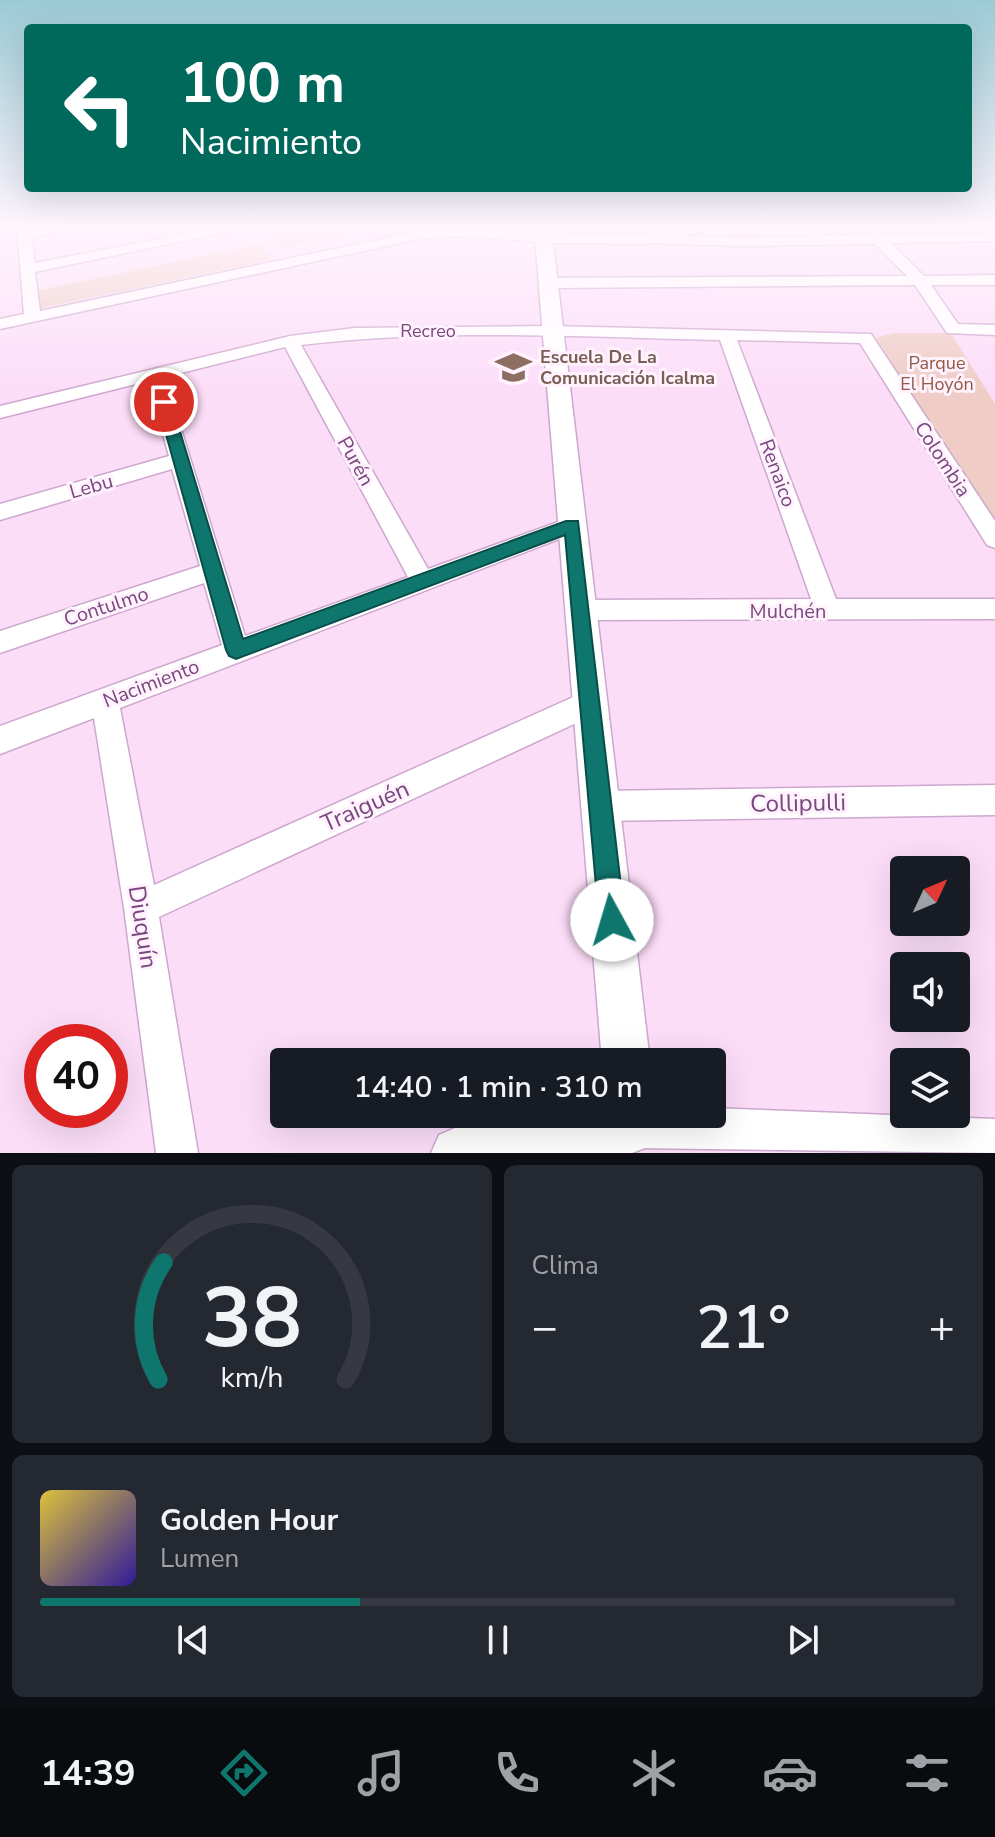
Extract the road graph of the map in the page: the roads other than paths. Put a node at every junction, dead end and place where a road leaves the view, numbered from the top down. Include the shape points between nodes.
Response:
1 (28, 282) edge
2 (198, 282) edge
3 (921, 282) junction
4 (928, 282) edge
5 (548, 283) joint
6 (32, 317) junction
7 (0, 324) edge
8 (995, 330) edge
9 (553, 331) junction
10 (727, 335) junction
11 (865, 338) joint
12 (290, 341) junction
13 (155, 374) junction
14 (0, 412) edge
15 (182, 459) junction
16 (0, 512) edge
17 (572, 525) junction
18 (995, 539) edge
19 (213, 571) junction
20 (422, 581) junction
21 (995, 609) edge
22 (581, 610) junction
23 (828, 611) junction
24 (0, 642) edge
25 (236, 650) junction
26 (105, 702) junction
27 (590, 703) junction
28 (0, 740) edge
29 (995, 800) edge
30 (600, 806) junction
31 (141, 908) junction
32 (625, 1048) edge
33 (633, 1132) edge
34 (995, 1139) edge
35 (177, 1153) edge
36 (457, 1153) edge

1 - 6 street
2 - 6 street
3 - 4 street
3 - 5 street
3 - 8 street via 953,329
5 - 9 street
6 - 7 street
9 - 10 street, Recreo
9 - 12 street, Recreo via 378,332
9 - 17 street
10 - 11 street, Recreo
10 - 23 street, Renaico
11 - 18 street, Colombia
12 - 13 street, Recreo
12 - 20 street, Purén
13 - 14 street, Recreo
13 - 15 street
15 - 16 street, Lebu
15 - 19 street
17 - 20 street, Nacimiento
17 - 22 street
19 - 24 street, Contulmo
19 - 25 street
20 - 25 street, Nacimiento
21 - 23 street, Mulchén
22 - 23 street, Mulchén
22 - 27 street
25 - 26 street, Nacimiento
26 - 28 street, Nacimiento
26 - 31 street, Diuquín
27 - 30 street
27 - 31 street, Traiguén
29 - 30 street, Collipulli
30 - 32 street
31 - 35 street, Diuquín
33 - 34 street via 746,1128
33 - 36 street via 572,1131

